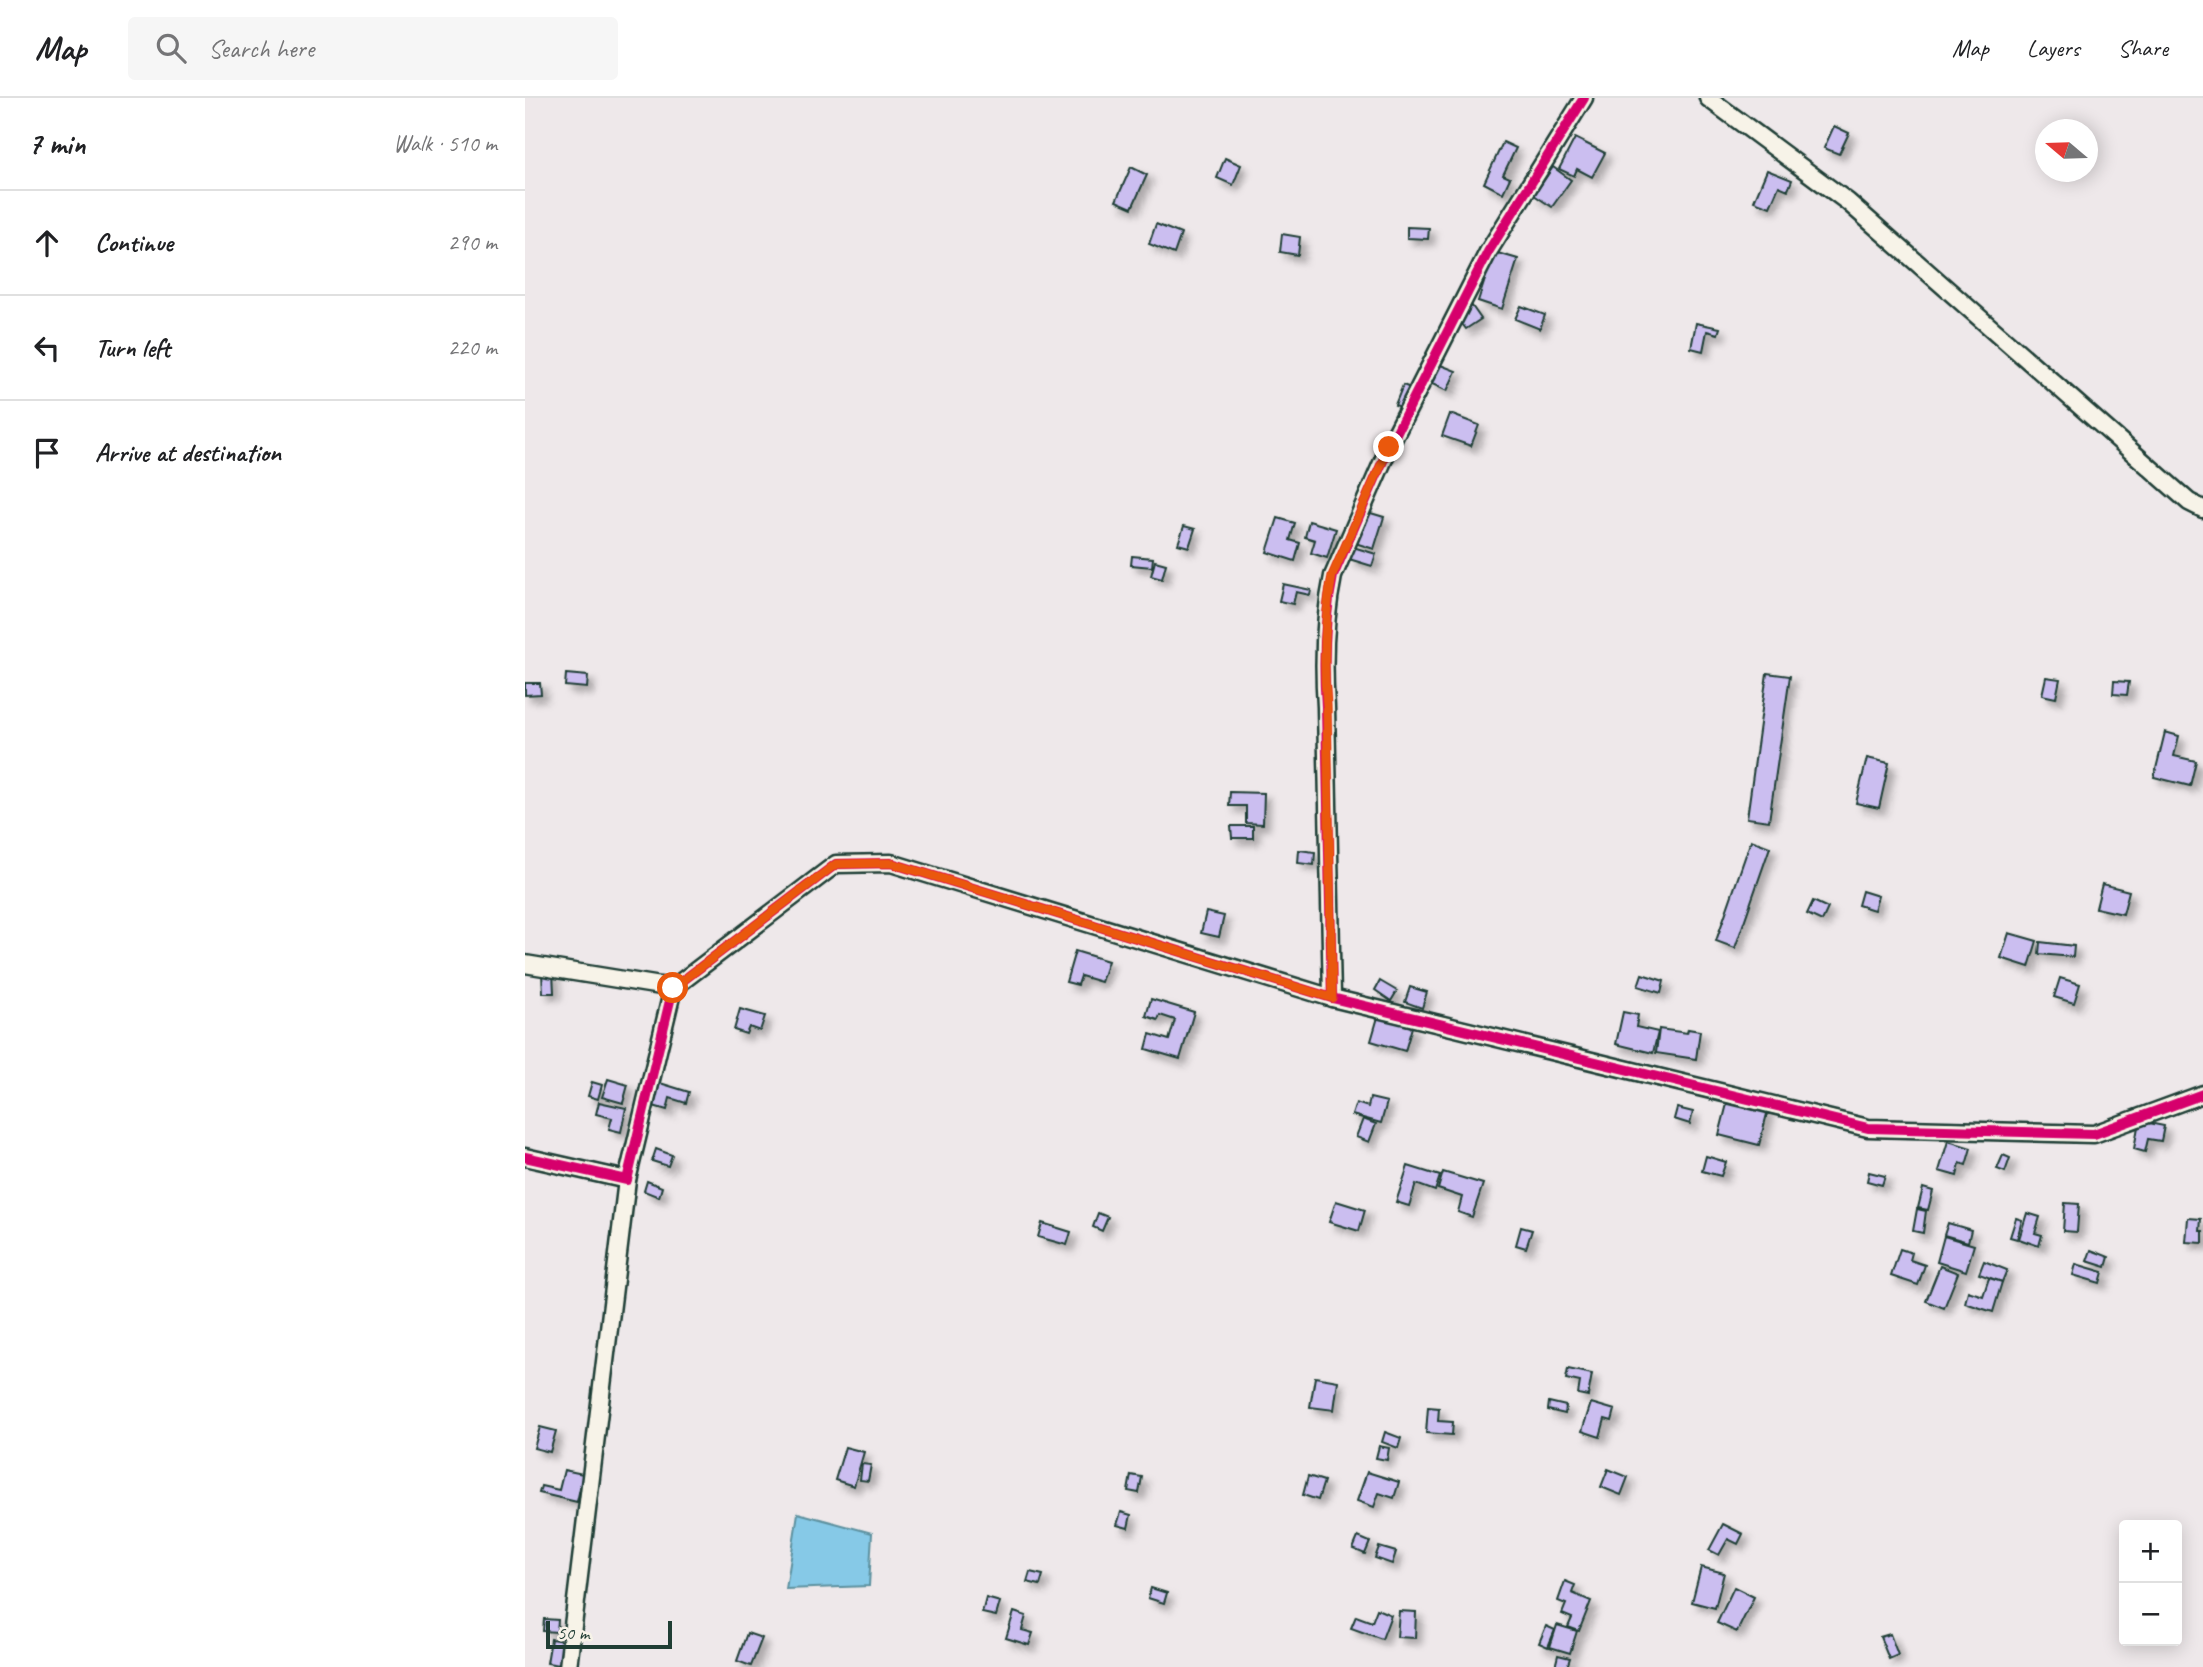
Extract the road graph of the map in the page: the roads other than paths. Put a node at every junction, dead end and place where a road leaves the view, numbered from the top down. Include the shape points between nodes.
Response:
1 (1584, 98) edge
2 (1708, 98) edge
3 (2203, 509) edge
4 (525, 964) edge
5 (673, 988) junction
6 (1332, 998) junction
7 (2203, 1094) edge
8 (525, 1157) edge
9 (628, 1180) junction
10 (568, 1667) edge

1 - 6 street via 1488,252 1389,447 1332,576 1323,667
2 - 3 street via 1848,202 2189,502
4 - 5 street
5 - 6 street via 836,864 891,863
5 - 9 street
6 - 7 street via 1868,1128 2094,1134
8 - 9 street
9 - 10 street

